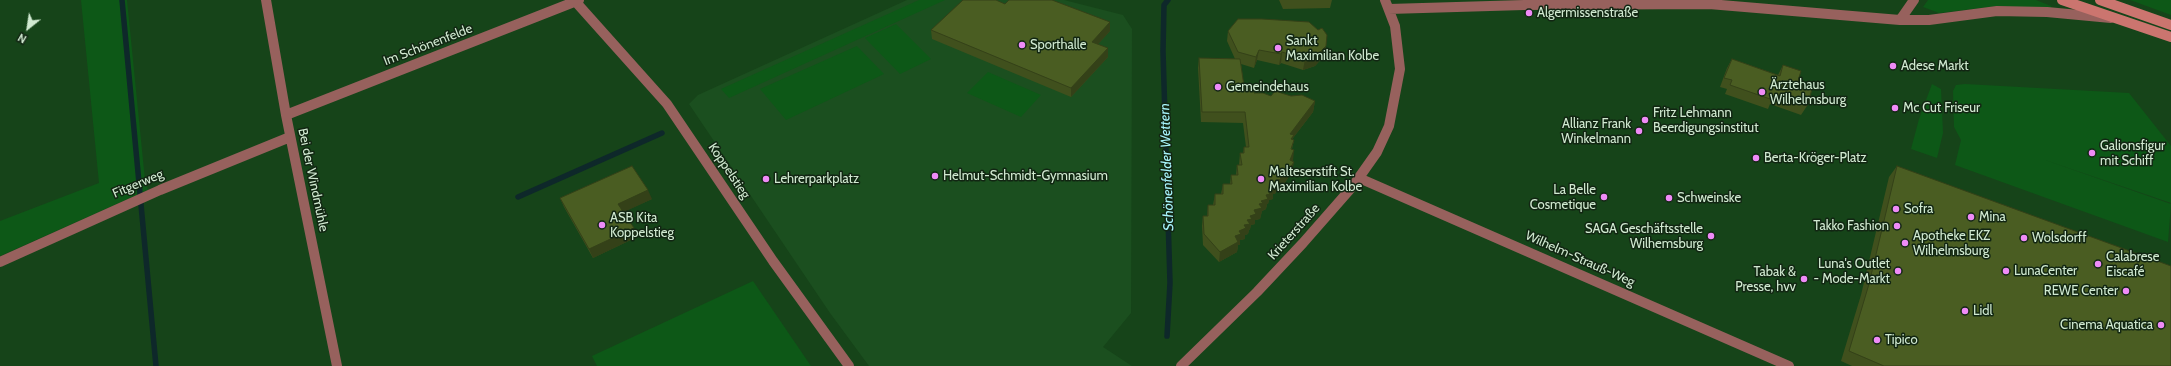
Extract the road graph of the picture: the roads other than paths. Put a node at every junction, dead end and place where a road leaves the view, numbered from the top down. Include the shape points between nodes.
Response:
1 (266, 0) edge
2 (1914, 0) edge
3 (2062, 0) edge
4 (2100, 0) edge
5 (576, 1) edge
6 (1387, 4) edge
7 (2111, 18) junction
8 (1900, 20) junction
9 (2171, 25) edge
10 (2171, 37) edge
11 (286, 115) junction
12 (290, 138) junction
13 (1359, 178) junction
14 (0, 262) edge
15 (336, 366) edge
16 (849, 366) edge
17 (1181, 366) edge
18 (1789, 366) edge

1 - 11 street, Bei der Windmühle
2 - 8 street
3 - 7 main road
4 - 9 main road
5 - 11 street, Im Schönenfelde
5 - 16 street, Koppelstieg via 667,104 773,261
6 - 8 street, Krieterstraße via 1709,4
6 - 13 street, Krieterstraße via 1399,54 1398,86 1389,126 1377,152
7 - 8 street, Krieterstraße via 2047,12 1997,11 1929,20
7 - 10 main road
11 - 12 street, Bei der Windmühle
12 - 14 street, Fitgerweg via 160,190
12 - 15 street, Bei der Windmühle
13 - 17 street, Krieterstraße via 1257,292
13 - 18 street, Wilhelm-Strauß-Weg

